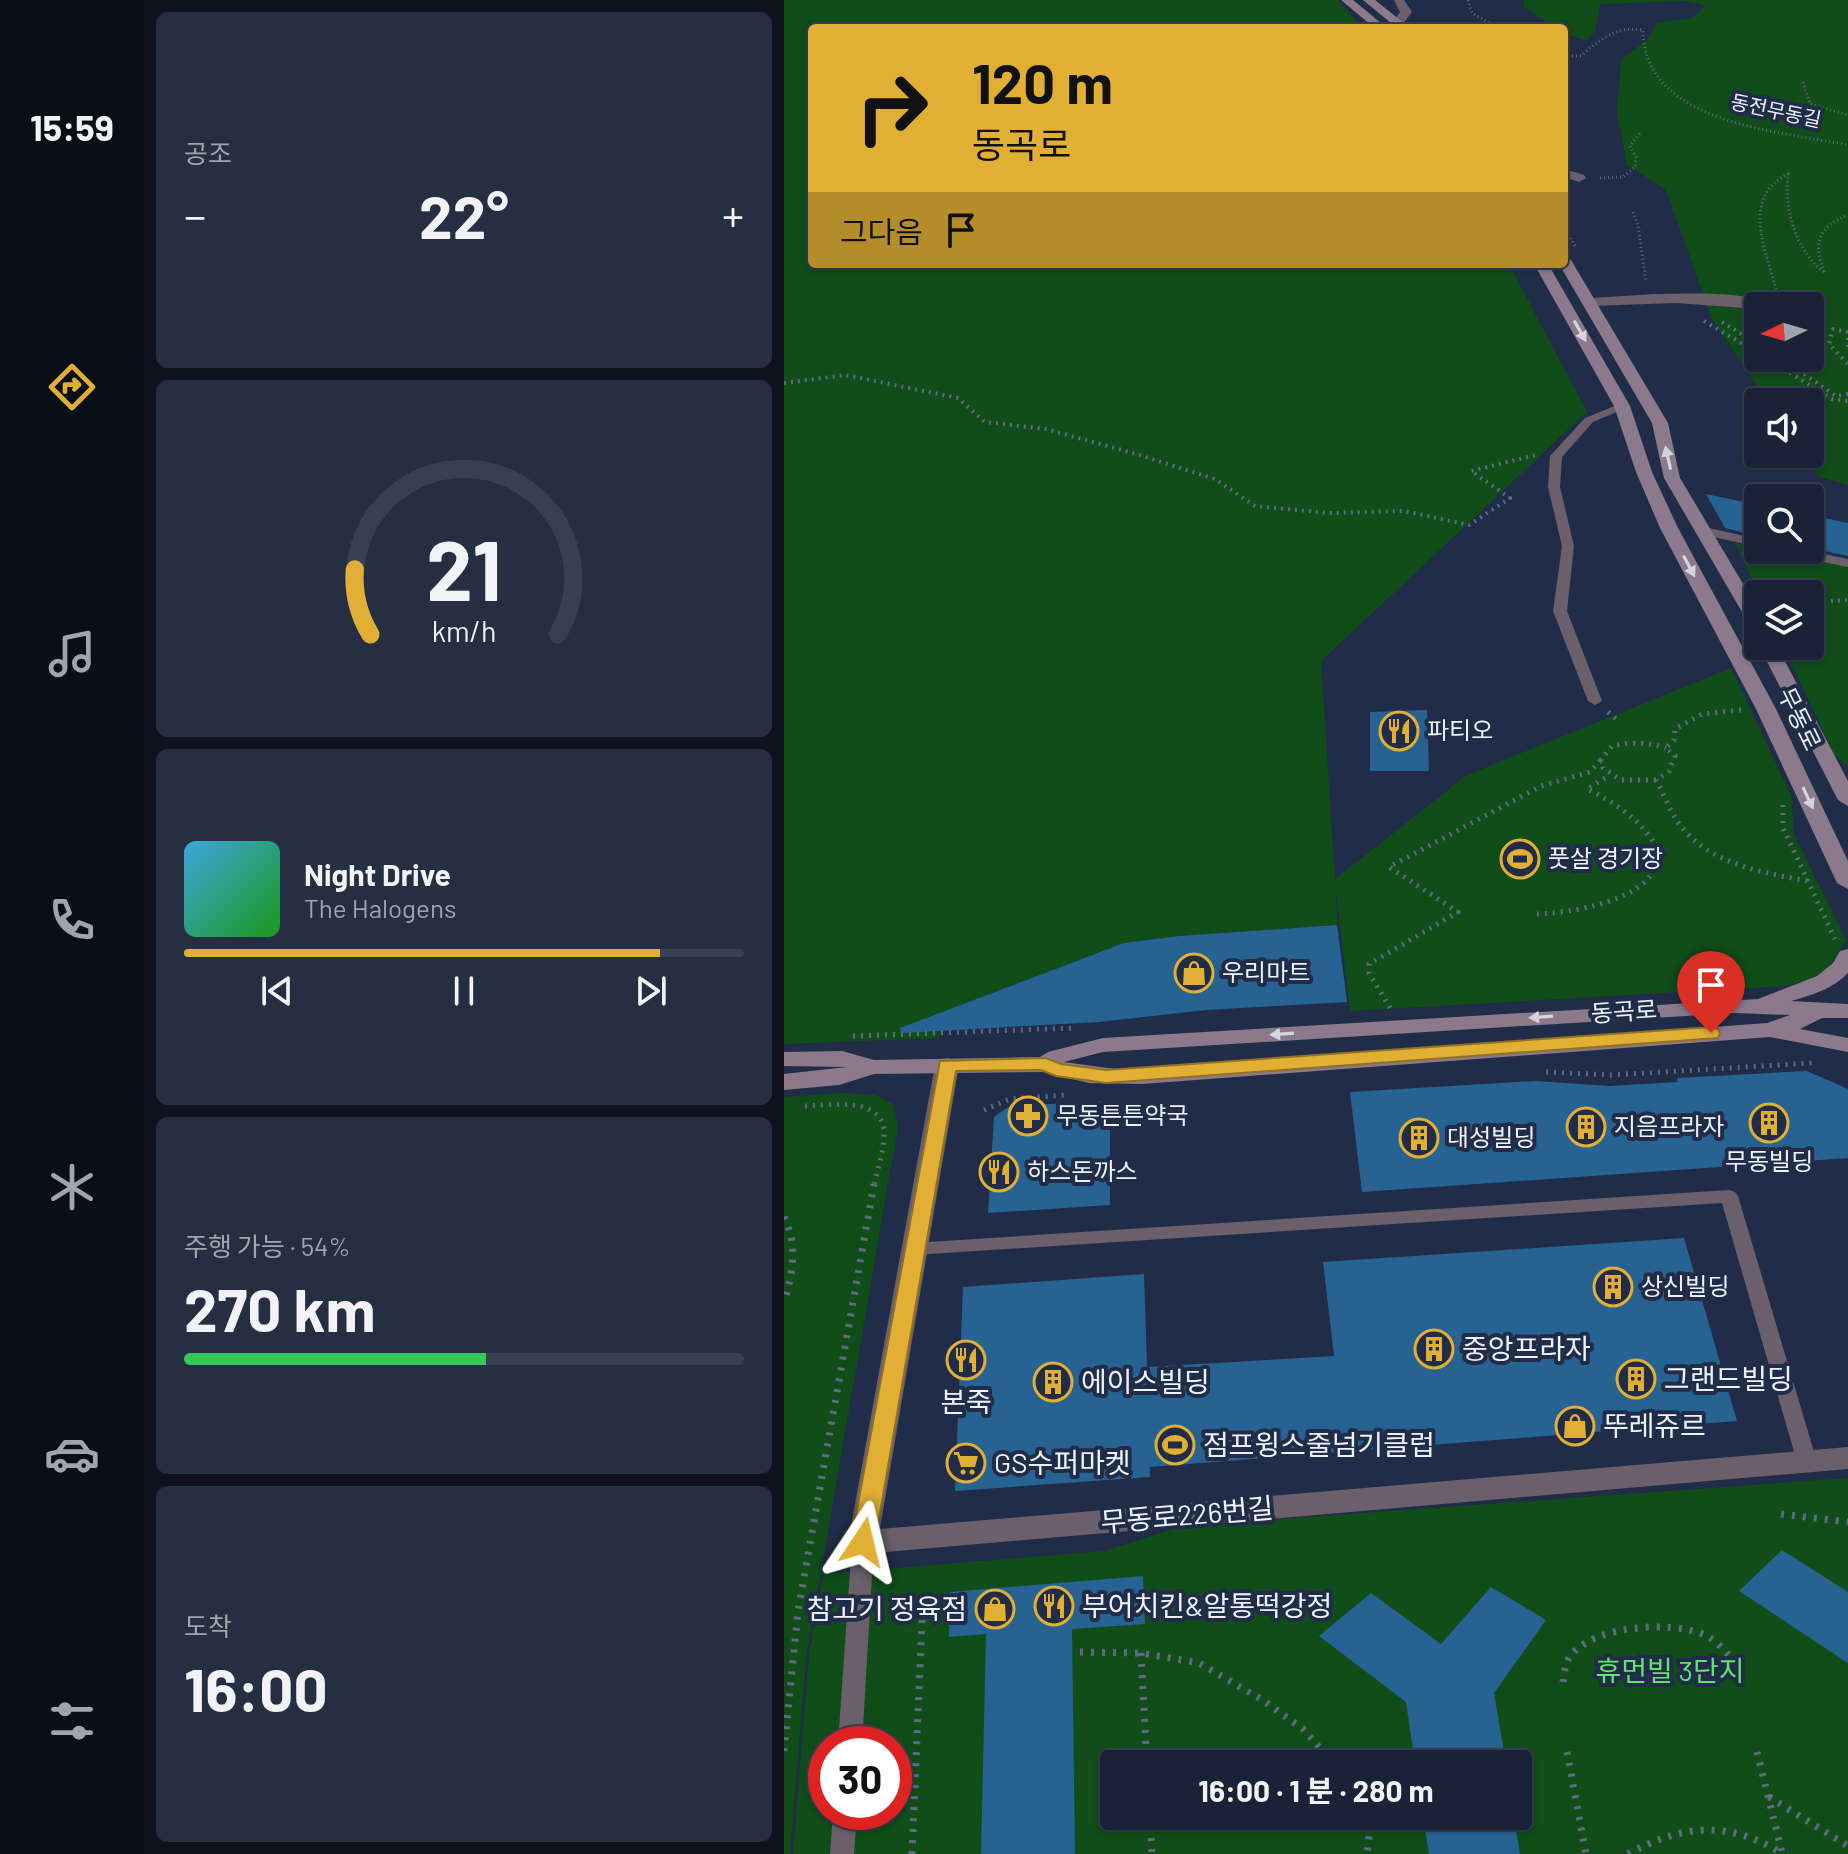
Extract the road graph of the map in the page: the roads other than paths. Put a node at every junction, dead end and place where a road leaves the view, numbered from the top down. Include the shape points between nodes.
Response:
1 (1346, 0) edge
2 (1368, 0) edge
3 (1399, 0) edge
4 (1376, 24) edge
5 (1400, 24) edge
6 (1401, 24) edge
7 (1568, 174) edge
8 (1579, 178) road end
9 (1568, 266) edge
10 (1543, 268) edge
11 (1591, 302) junction
12 (1744, 302) edge
13 (1622, 406) junction
14 (1700, 530) junction
15 (1744, 540) edge
16 (1824, 558) edge
17 (1848, 563) edge
18 (1744, 601) edge
19 (1775, 660) edge
20 (1595, 701) dead end
21 (1848, 800) edge
22 (1848, 883) edge
23 (1839, 953) edge
24 (1758, 1005) junction
25 (1848, 1011) edge
26 (1814, 1013) junction
27 (1767, 1030) junction
28 (1848, 1045) edge
29 (784, 1059) edge
30 (1045, 1064) junction
31 (947, 1065) junction
32 (873, 1067) junction
33 (784, 1082) edge
34 (914, 1249) junction
35 (1848, 1458) edge
36 (1807, 1462) junction
37 (863, 1542) junction
38 (851, 1726) edge
39 (844, 1830) edge
40 (842, 1854) edge

1 - 4 main road
2 - 5 main road
3 - 6 street via 1406,12
7 - 8 street
9 - 11 main road
10 -> 13 main road, 무동로
11 - 12 street via 1716,297
14 -> 11 main road via 1672,478 1660,423
13 - 20 lane via 1589,420 1556,456 1554,487 1568,546 1560,611
13 -> 22 main road, 무동로 via 1669,528 1766,709
14 - 15 lane
14 - 18 main road
16 - 17 lane
19 - 21 main road, 무동로
23 - 24 main road via 1830,977
24 - 26 main road, 동곡로
24 -> 30 main road, 동곡로 via 1103,1045
25 - 26 main road
26 - 27 main road, 동곡로
27 - 28 main road
27 - 30 main road, 동곡로 via 1106,1077
29 - 32 main road, 동곡로 via 842,1058
30 - 31 main road, 동곡로
31 - 32 main road, 동곡로
31 - 34 street
32 - 33 main road, 동곡로 via 839,1077
34 - 36 lane via 1729,1196
34 - 37 street
35 - 36 street, 무동로226번길
36 - 37 street, 무동로226번길
37 - 38 lane
39 - 40 lane

